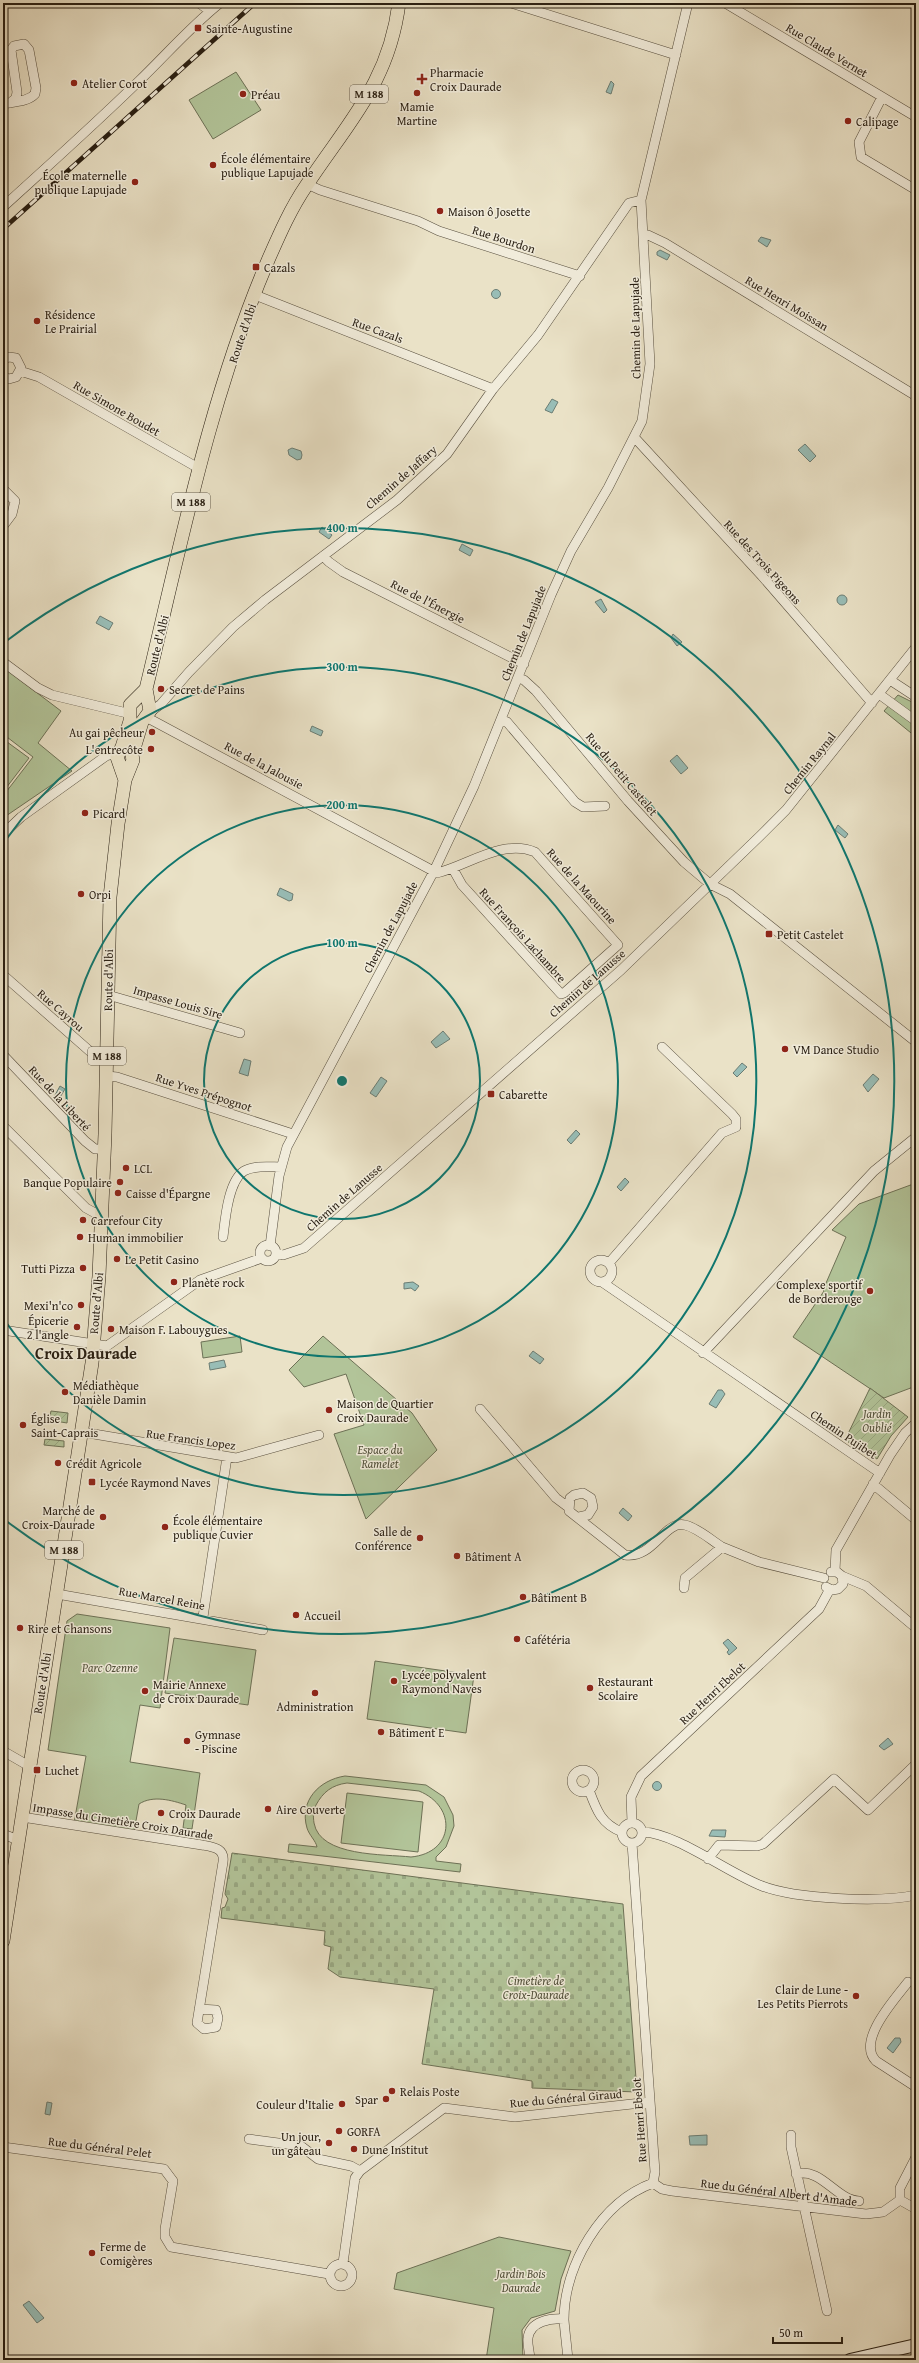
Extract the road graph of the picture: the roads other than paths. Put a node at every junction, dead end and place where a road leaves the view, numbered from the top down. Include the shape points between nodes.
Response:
1 (199, 3) edge
2 (220, 3) edge
3 (399, 3) edge
4 (511, 3) edge
5 (688, 3) edge
6 (725, 3) edge
7 (210, 11) junction
8 (676, 55) junction
9 (882, 97) junction
10 (6, 104) edge
11 (916, 117) edge
12 (307, 184) junction
13 (916, 190) edge
14 (641, 200) junction
15 (3, 206) edge
16 (644, 235) junction
17 (580, 276) junction
18 (255, 295) junction
19 (3, 359) edge
20 (20, 371) junction
21 (3, 377) edge
22 (492, 389) junction
23 (916, 396) edge
24 (635, 438) junction
25 (200, 469) junction
26 (3, 489) edge
27 (3, 526) edge
28 (323, 556) junction
29 (916, 647) edge
30 (3, 662) edge
31 (524, 664) junction
32 (518, 678) junction
33 (890, 680) junction
34 (879, 694) junction
35 (916, 697) edge
36 (872, 703) junction
37 (141, 707) junction
38 (502, 720) junction
39 (916, 720) edge
40 (124, 758) junction
41 (605, 806) dead end
42 (3, 834) edge
43 (453, 869) junction
44 (434, 871) junction
45 (710, 884) junction
46 (618, 945) joint
47 (3, 975) edge
48 (108, 995) junction
49 (240, 1033) dead end
50 (916, 1042) edge
51 (662, 1047) dead end
52 (3, 1055) edge
53 (107, 1057) junction
54 (107, 1076) junction
55 (3, 1126) edge
56 (293, 1134) junction
57 (916, 1137) edge
58 (104, 1149) junction
59 (281, 1167) junction
60 (102, 1213) junction
61 (223, 1237) dead end
62 (273, 1249) junction
63 (609, 1263) junction
64 (602, 1282) junction
65 (3, 1330) edge
66 (93, 1345) junction
67 (703, 1353) junction
68 (480, 1409) dead end
69 (916, 1423) edge
70 (82, 1432) junction
71 (319, 1435) dead end
72 (227, 1457) junction
73 (880, 1473) junction
74 (873, 1484) junction
75 (568, 1507) junction
76 (579, 1517) junction
77 (916, 1520) edge
78 (722, 1548) junction
79 (839, 1573) junction
80 (824, 1578) junction
81 (859, 1584) junction
82 (684, 1588) dead end
83 (840, 1588) junction
84 (830, 1590) junction
85 (57, 1594) junction
86 (203, 1617) junction
87 (916, 1628) edge
88 (263, 1630) dead end
89 (3, 1750) edge
90 (916, 1764) edge
91 (29, 1766) junction
92 (589, 1790) dead end
93 (22, 1818) junction
94 (632, 1822) junction
95 (622, 1832) junction
96 (642, 1832) junction
97 (3, 1834) edge
98 (18, 1840) junction
99 (632, 1843) junction
100 (708, 1859) junction
101 (916, 1895) edge
102 (3, 1941) edge
103 (908, 1982) dead end
104 (199, 2009) junction
105 (916, 2087) edge
106 (650, 2102) junction
107 (791, 2135) dead end
108 (248, 2139) dead end
109 (3, 2147) edge
110 (916, 2157) edge
111 (360, 2170) junction
112 (796, 2174) junction
113 (653, 2183) junction
114 (900, 2200) junction
115 (859, 2201) dead end
116 (804, 2207) junction
117 (916, 2209) edge
118 (343, 2264) junction
119 (329, 2274) junction
120 (827, 2311) dead end
121 (564, 2319) junction
122 (916, 2345) edge
123 (530, 2360) edge
124 (568, 2360) edge
125 (850, 2360) edge

1 - 7 street
2 - 7 street
3 - 12 main road, Route d'Albi / M 188 via 388,52 377,79 357,115
4 - 8 street
5 - 8 street, Chemin de Lapujade
6 - 9 street, Rue Claude Vernet
7 - 15 street via 84,133
8 - 14 street, Chemin de Lapujade
9 - 11 street, Rue Claude Vernet
9 - 13 street via 859,142 861,157
10 - 10 street via 32,98 36,94 30,50 24,44 14,46 11,50 17,92 16,98
12 - 17 street, Rue Bourdon via 418,221 439,231
12 - 18 main road, Route d'Albi / M 188 via 278,237
14 - 16 street, Chemin de Lapujade
14 - 17 street, Chemin de Jaffary via 629,203
16 - 23 street, Rue Henri Moissan via 665,243
16 - 24 street, Chemin de Lapujade via 650,364 643,414
17 - 22 street, Chemin de Jaffary via 538,335
18 - 22 street, Rue Cazals
18 - 25 main road, Route d'Albi / M 188 via 233,355
19 - 20 street via 16,358 20,364
20 - 21 street via 12,378
20 - 25 street, Rue Simone Boudet via 39,377
22 - 28 street, Chemin de Jaffary via 447,454 397,500
24 - 31 street, Chemin de Lapujade via 571,551
24 - 36 street, Rue des Trois Pigeons via 762,576
25 - 37 main road, Route d'Albi / M 188
26 - 27 street via 15,501 12,514
28 - 31 street, Rue de l'Énergie via 343,572
28 - 37 street, Chemin de Jaffary via 233,627 161,704
29 - 33 street, Chemin Raynal
30 - 37 street via 38,688 52,695 110,708
31 - 32 street, Chemin de Lapujade
32 - 38 street, Chemin de Lapujade
32 - 45 street, Rue du Petit Castelet via 536,691 653,830
33 - 34 street, Chemin Raynal
33 - 35 street
34 - 36 street, Chemin Raynal
34 - 39 street
36 - 45 street, Chemin Raynal via 786,810
37 - 40 main road, Route d'Albi / M 188
37 - 44 street, Rue de la Jalousie
38 - 41 street via 508,722 575,802 583,807
38 - 44 street, Chemin de Lapujade
40 - 42 street via 106,756 45,799
40 - 48 main road, Route d'Albi / M 188 via 125,780 110,897
43 - 44 street, Rue de la Maourine via 437,873
43 - 46 street, Rue de la Maourine via 473,859 511,849 527,848 535,852
43 - 46 street, Rue François Lachambre via 462,885 561,994
44 - 56 street, Chemin de Lapujade
45 - 50 street via 730,894
45 - 62 street, Chemin de Lanusse via 621,970 304,1248 290,1253
47 - 53 street, Rue Cayrou via 93,1054
48 - 49 street, Impasse Louis Sire
48 - 53 main road, Route d'Albi / M 188
51 - 63 street via 732,1114 736,1119 736,1127 722,1133
52 - 58 street, Rue de la Liberté via 85,1141 95,1149
53 - 54 main road, Route d'Albi / M 188
54 - 56 street, Rue Yves Prépognot via 117,1077
54 - 58 main road, Route d'Albi / M 188
55 - 60 street via 86,1208 95,1213
56 - 59 street, Chemin de Lapujade
57 - 67 street via 874,1171
58 - 60 main road, Route d'Albi / M 188
59 - 61 street via 250,1169 239,1177 226,1211
59 - 62 street, Chemin de Lapujade
60 - 66 main road, Route d'Albi / M 188
62 - 66 street via 266,1245 261,1250 262,1258 200,1280 110,1345
63 - 64 street via 612,1269 611,1277
63 - 64 street, Chemin Pujibet via 598,1260 590,1268 592,1278
64 - 67 street, Chemin Pujibet
65 - 66 street
66 - 70 main road, Route d'Albi / M 188
67 - 73 street, Chemin Pujibet
68 - 75 street via 556,1498
69 - 73 street via 905,1433
70 - 72 street, Rue Francis Lopez
70 - 85 main road, Route d'Albi / M 188
71 - 72 street, Rue Francis Lopez via 243,1458
72 - 86 street
73 - 74 street, Chemin Pujibet
74 - 77 street
74 - 79 street, Chemin Pujibet via 836,1550
75 - 76 street via 572,1514
75 - 76 street via 568,1502 574,1495 583,1493 591,1498 593,1507 588,1515
76 - 78 street via 625,1555 642,1554 674,1526 683,1524
78 - 80 street via 759,1562
78 - 82 street via 685,1578
79 - 80 street via 830,1572
79 - 81 street
79 - 83 street via 843,1584
80 - 84 street
81 - 83 street
81 - 87 street via 877,1594
83 - 84 street
84 - 94 street, Rue Henri Ebelot via 818,1609 641,1776 631,1796
85 - 86 street, Rue Marcel Reine
85 - 91 main road, Route d'Albi / M 188
86 - 88 street, Rue Marcel Reine
89 - 91 street
90 - 100 street via 868,1810 834,1780 763,1844 719,1845
91 - 93 main road, Route d'Albi / M 188
92 - 95 street via 605,1824
93 - 98 main road, Route d'Albi / M 188
93 - 104 street, Impasse du Cimetière Croix Daurade via 219,1849 223,1862
94 - 95 street via 625,1825
94 - 96 street via 640,1826
95 - 99 street via 626,1841
96 - 99 street via 638,1841
96 - 100 street via 663,1836
97 - 98 street
98 - 102 main road, Route d'Albi / M 188
99 - 106 street, Rue Henri Ebelot
100 - 101 street via 762,1886 788,1894 889,1900
103 - 105 street via 885,2012 869,2045 871,2056 876,2061
104 - 104 street, Impasse du Cimetière Croix Daurade via 197,2023 204,2029 216,2026 216,2010
106 - 111 street, Rue du Général Giraud via 515,2117 444,2108
106 - 113 street, Rue Henri Ebelot via 655,2165
107 - 112 street
108 - 111 street via 301,2146 318,2159
109 - 119 street, Rue du Général Pelet via 164,2169 173,2181 165,2233 171,2247
110 - 114 street via 900,2188
111 - 118 street via 356,2178
112 - 115 street via 802,2172 814,2175 850,2201
112 - 116 street
113 - 116 street, Rue du Général Albert d'Amade via 662,2189 672,2191
113 - 121 street via 638,2189 616,2204 595,2228 577,2263 569,2288
114 - 116 street, Rue du Général Albert d'Amade via 876,2214
114 - 117 street
116 - 120 street
118 - 119 street via 334,2266
118 - 119 street via 352,2272 349,2282 343,2286 336,2285 331,2281
121 - 123 street via 540,2322 532,2327 528,2337
121 - 124 street
122 - 125 main road

